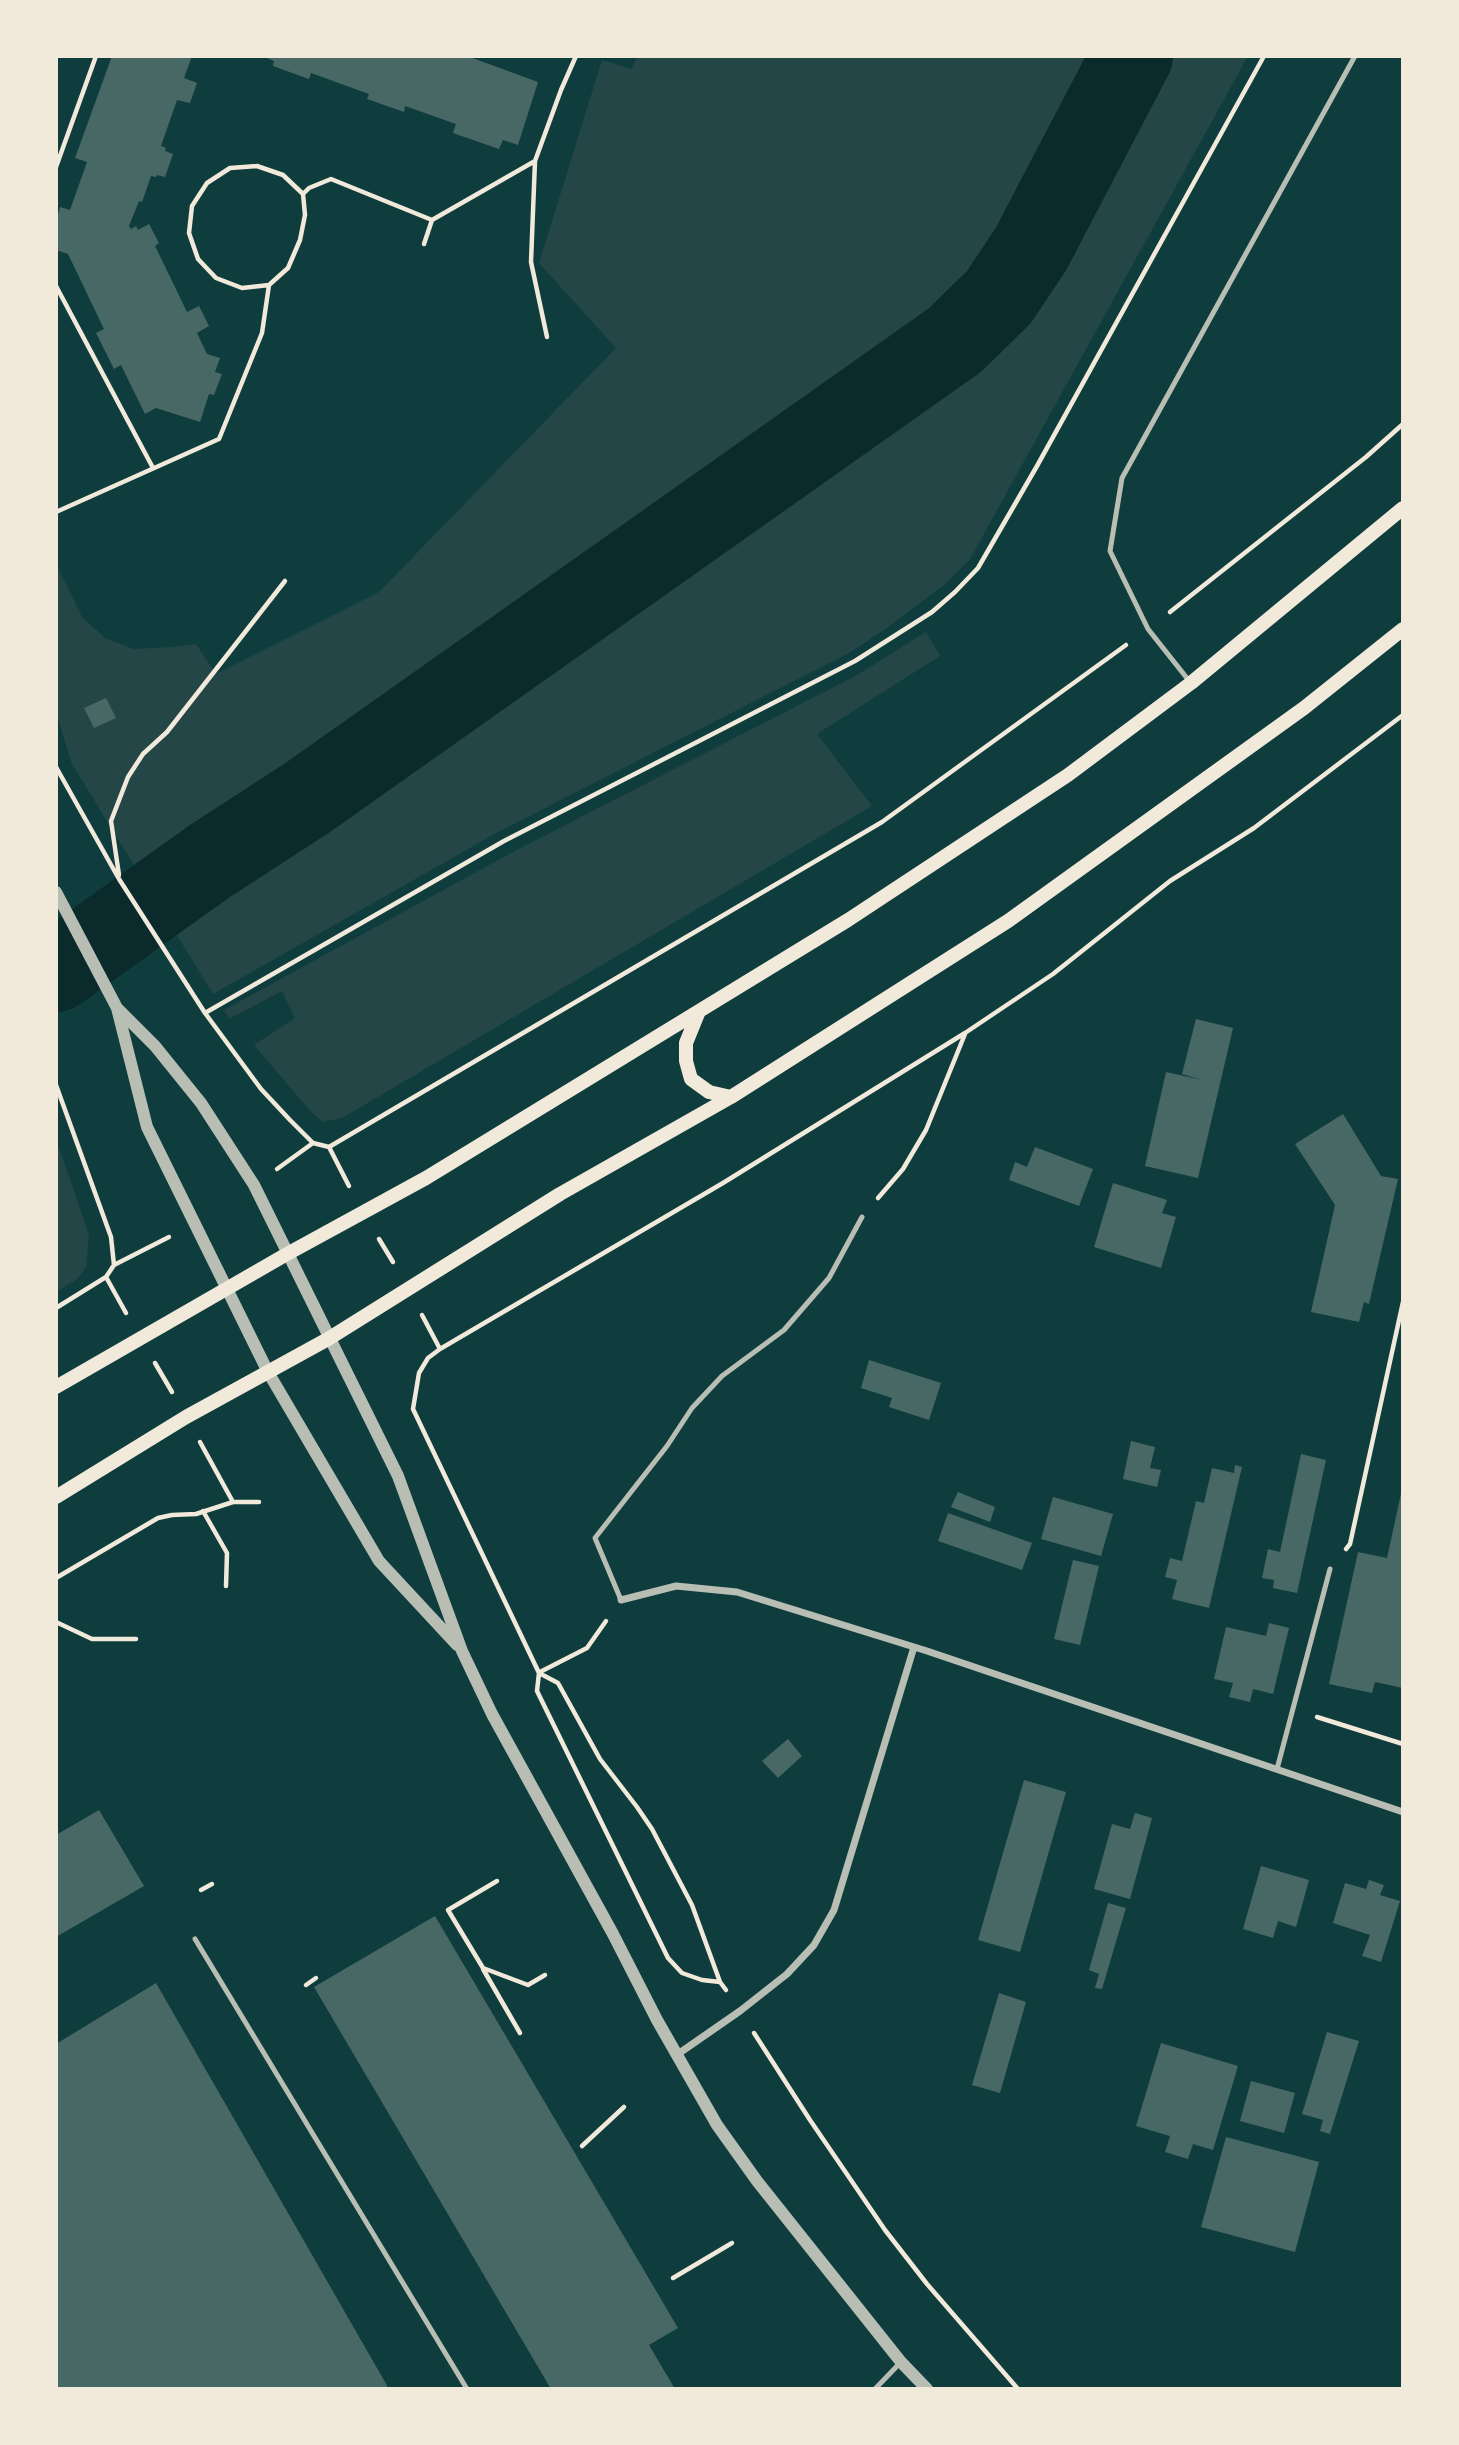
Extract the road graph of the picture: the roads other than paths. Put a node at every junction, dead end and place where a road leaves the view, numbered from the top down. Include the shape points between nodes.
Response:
1 (1355, 56) edge
2 (1403, 508) edge
3 (1403, 629) edge
4 (1191, 683) junction
5 (56, 892) edge
6 (117, 1008) junction
7 (699, 1011) junction
8 (731, 1097) junction
9 (862, 1217) road end
10 (287, 1254) junction
11 (225, 1289) junction
12 (328, 1339) junction
13 (268, 1372) junction
14 (56, 1387) edge
15 (56, 1497) edge
16 (1330, 1569) road end
17 (621, 1600) joint
18 (914, 1647) junction
19 (462, 1651) junction
20 (1277, 1769) junction
21 (1403, 1812) edge
22 (195, 1939) dead end
23 (678, 2054) junction
24 (901, 2362) junction
25 (467, 2389) edge
26 (875, 2389) edge
27 (927, 2389) edge

1 - 4 lane via 1122,478 1110,551 1148,629
2 - 4 main road
3 - 8 main road via 1304,708 1009,921
4 - 7 main road via 1068,775 848,920
5 - 6 street
6 - 10 street via 201,1103 254,1185
6 - 11 street via 147,1127
7 - 8 main road via 686,1043 691,1079 709,1092
7 - 10 main road via 426,1178
8 - 12 main road via 560,1194
9 - 17 lane via 829,1278 784,1330 722,1377 692,1408 595,1538
10 - 11 main road
10 - 12 street
11 - 13 street
11 - 14 main road
12 - 13 main road
12 - 19 street via 398,1476
13 - 15 main road
13 - 19 street via 379,1561
16 - 20 lane
17 - 18 street via 676,1586 737,1592
18 - 20 street
18 - 23 street via 834,1910 814,1945 787,1974
19 - 23 street via 515,1759
20 - 21 street
22 - 25 lane
23 - 24 street via 757,2181
24 - 26 lane
24 - 27 street

